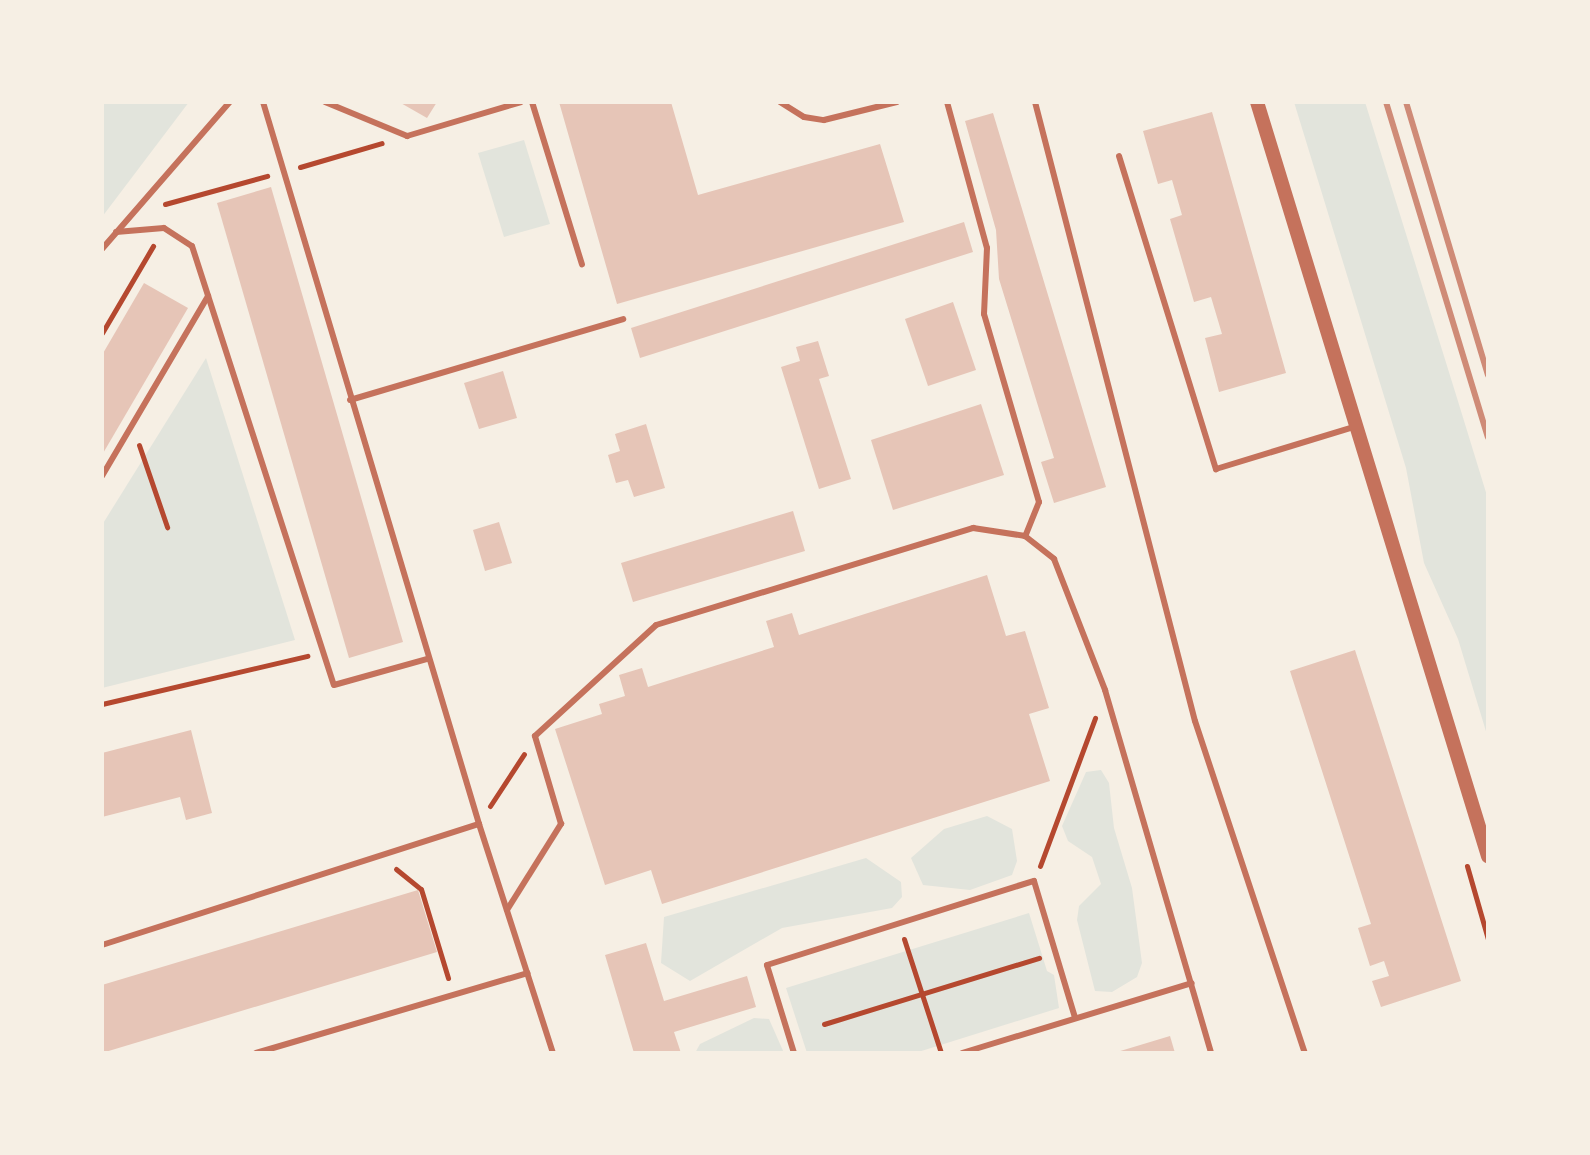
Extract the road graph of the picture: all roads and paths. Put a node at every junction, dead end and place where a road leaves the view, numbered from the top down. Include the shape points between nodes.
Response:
1 (230, 102) edge
2 (263, 102) edge
3 (325, 102) edge
4 (521, 102) edge
5 (532, 102) edge
6 (780, 102) edge
7 (897, 102) edge
8 (947, 102) edge
9 (1035, 102) edge
10 (1257, 102) edge
11 (1119, 156) dead end
12 (164, 228) junction
13 (116, 232) junction
14 (102, 249) edge
15 (582, 265) dead end
16 (208, 296) junction
17 (623, 319) dead end
18 (102, 333) edge
19 (350, 400) junction
20 (132, 425) junction
21 (1357, 426) junction
22 (102, 476) edge
23 (167, 527) dead end
24 (1025, 536) junction
25 (323, 652) junction
26 (427, 659) junction
27 (1105, 690) junction
28 (102, 704) edge
29 (535, 736) junction
30 (479, 824) junction
31 (379, 856) junction
32 (1488, 856) edge
33 (1034, 881) junction
34 (507, 910) junction
35 (899, 923) junction
36 (102, 945) edge
37 (1055, 953) junction
38 (527, 973) junction
39 (1192, 983) junction
40 (922, 994) junction
41 (453, 995) junction
42 (1075, 1018) junction
43 (824, 1024) dead end
44 (256, 1053) edge
45 (553, 1053) edge
46 (794, 1053) edge
47 (941, 1053) edge
48 (962, 1053) edge
49 (1211, 1053) edge
50 (1305, 1053) edge

1 - 13 lane
2 - 19 lane
3 - 4 lane via 407,136
5 - 15 lane
6 - 7 lane via 804,117 824,120
8 - 24 lane via 987,248 984,314 1039,502
9 - 50 lane via 1195,721
10 - 21 street
11 - 21 lane via 1216,469
12 - 13 lane
12 - 16 lane via 192,246
12 - 18 path
13 - 14 lane
16 - 20 lane
16 - 25 lane
17 - 19 lane
19 - 26 lane
20 - 22 lane
20 - 23 path
21 - 32 street
24 - 27 lane via 1054,559
24 - 29 lane via 973,528 656,625
25 - 26 lane via 334,685
25 - 28 path
26 - 30 lane via 443,694
27 - 33 path
27 - 39 lane
29 - 30 path
29 - 34 lane via 561,824
30 - 31 lane
30 - 34 lane
31 - 36 lane
31 - 41 path via 421,889
33 - 35 lane
33 - 37 lane
34 - 38 lane
35 - 40 path
35 - 46 lane via 767,965
37 - 40 path
37 - 42 lane
38 - 41 lane
38 - 45 lane
39 - 42 lane
39 - 49 lane
40 - 43 path
40 - 47 path
41 - 44 lane
42 - 48 lane

